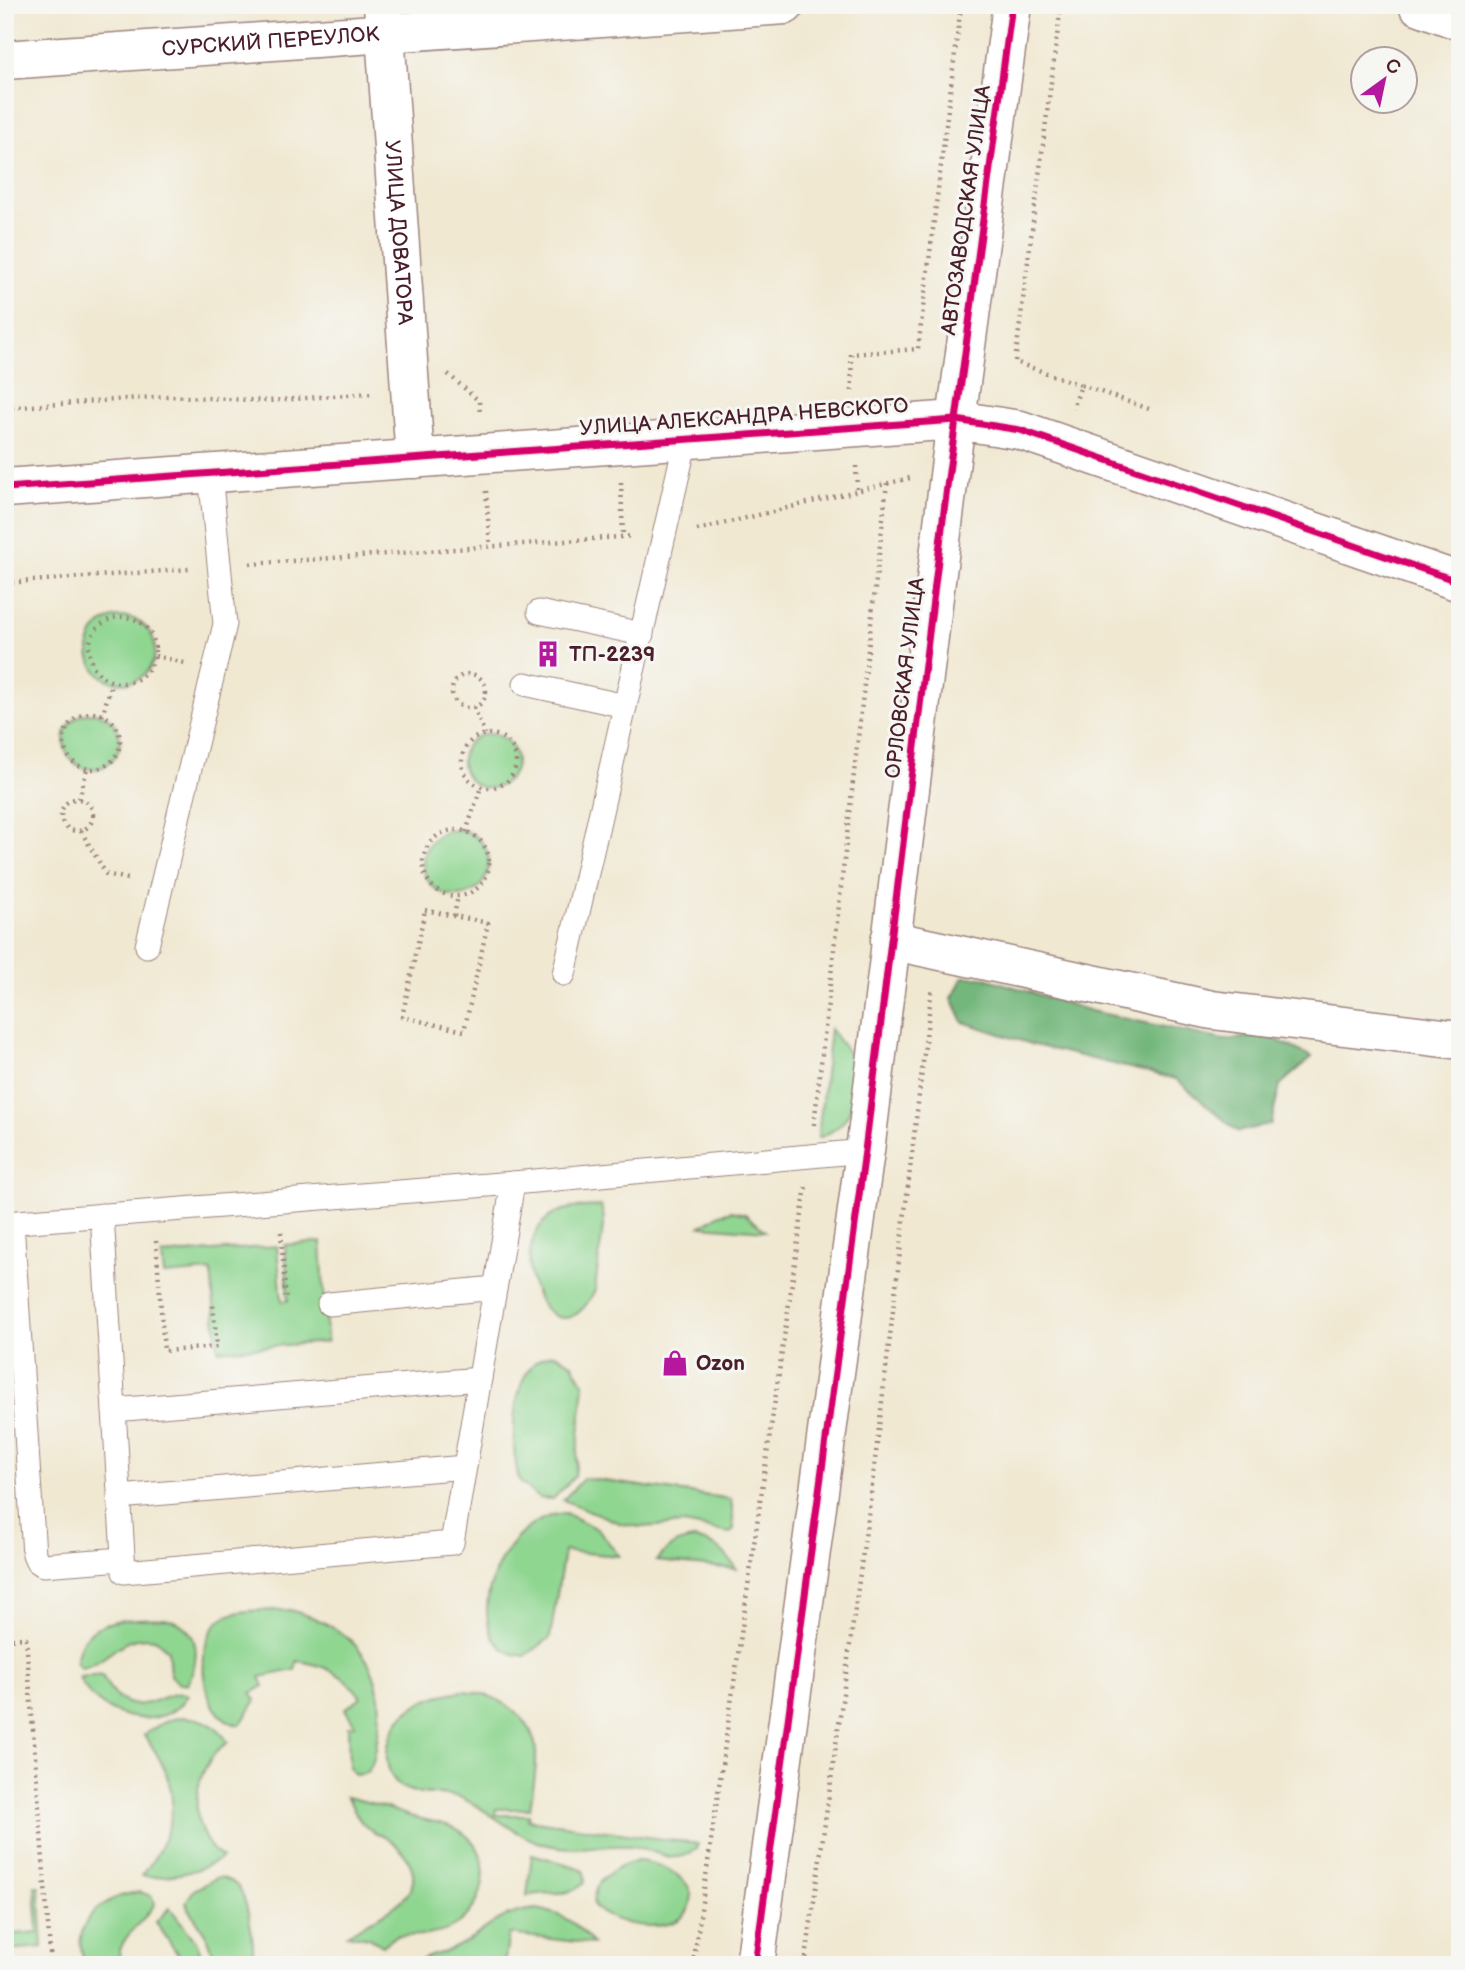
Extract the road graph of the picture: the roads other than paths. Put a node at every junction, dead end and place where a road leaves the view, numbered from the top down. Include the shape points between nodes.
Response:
1 (785, 5) edge
2 (1012, 5) edge
3 (1418, 5) edge
4 (384, 19) edge
5 (1460, 21) edge
6 (5, 60) edge
7 (956, 419) junction
8 (686, 439) junction
9 (415, 459) junction
10 (211, 473) junction
11 (5, 488) edge
12 (1460, 582) edge
13 (539, 612) dead end
14 (642, 634) junction
15 (526, 684) dead end
16 (625, 706) junction
17 (890, 940) junction
18 (147, 946) dead end
19 (564, 974) dead end
20 (1460, 1040) edge
21 (865, 1151) junction
22 (513, 1183) junction
23 (102, 1215) junction
24 (9, 1223) edge
25 (495, 1288) junction
26 (329, 1304) dead end
27 (480, 1379) junction
28 (114, 1410) junction
29 (465, 1467) junction
30 (119, 1497) junction
31 (123, 1559) junction
32 (755, 1965) edge

1 - 4 street, СУРСКИЙ ПЕРЕУЛОК
2 - 7 street, АВТОЗАВОДСКАЯ УЛИЦА
3 - 5 street
4 - 6 street, СУРСКИЙ ПЕРЕУЛОК
4 - 9 street, УЛИЦА ДОВАТОРА
7 - 8 street, УЛИЦА АЛЕКСАНДРА НЕВСКОГО
7 - 12 street, УЛИЦА АЛЕКСАНДРА НЕВСКОГО via 1020,430
7 - 17 street, ОРЛОВСКАЯ УЛИЦА
8 - 9 street, УЛИЦА АЛЕКСАНДРА НЕВСКОГО
8 - 14 lane
9 - 10 street, УЛИЦА АЛЕКСАНДРА НЕВСКОГО
10 - 11 street, УЛИЦА АЛЕКСАНДРА НЕВСКОГО
10 - 18 lane via 225,624
13 - 14 lane
14 - 16 lane
15 - 16 lane
16 - 19 lane
17 - 20 street via 1212,1010
17 - 21 street, ОРЛОВСКАЯ УЛИЦА
21 - 22 lane
21 - 32 street, ОРЛОВСКАЯ УЛИЦА
22 - 23 lane
22 - 25 lane
23 - 24 lane
23 - 28 lane
24 - 31 lane via 34,1554 43,1565
25 - 26 lane
25 - 27 lane
27 - 28 lane
27 - 29 lane
28 - 30 lane
29 - 30 lane
29 - 31 lane via 452,1543 124,1572
30 - 31 lane

